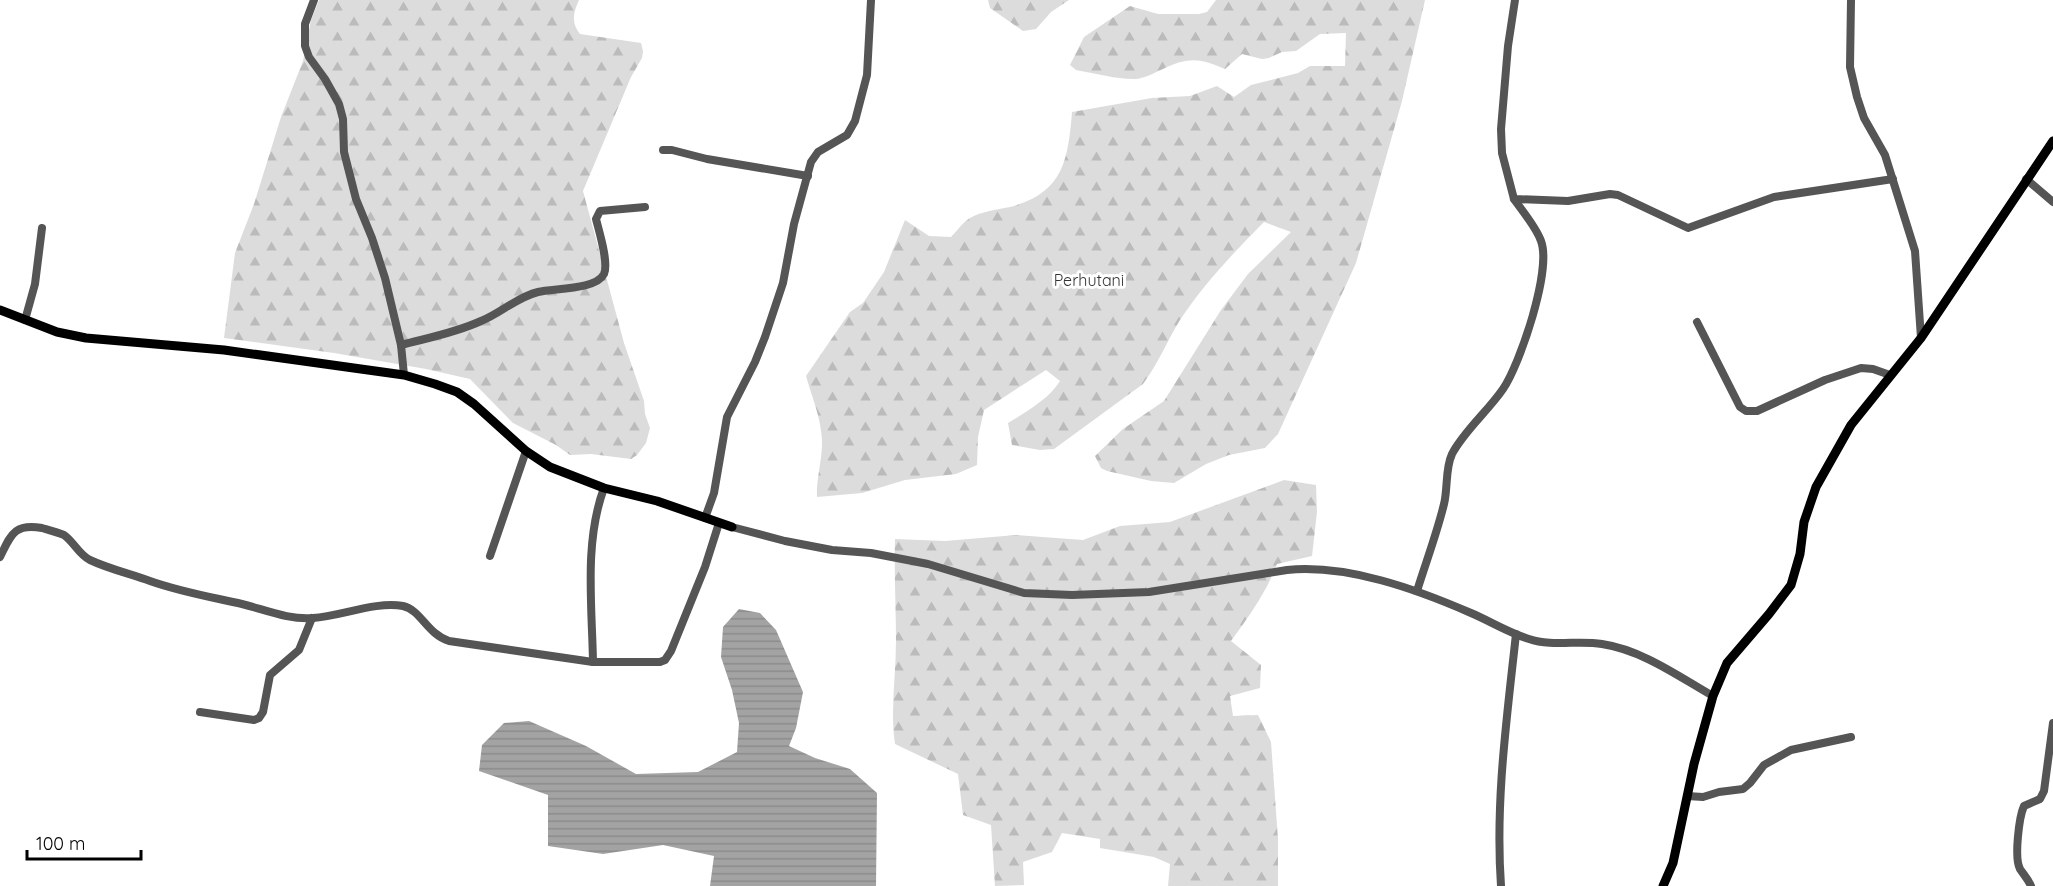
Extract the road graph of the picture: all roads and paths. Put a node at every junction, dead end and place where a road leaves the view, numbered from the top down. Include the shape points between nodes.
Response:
1 (314, 0) edge
2 (871, 0) edge
3 (1515, 0) edge
4 (1851, 0) edge
5 (2053, 141) edge
6 (663, 150) dead end
7 (808, 176) junction
8 (1893, 179) junction
9 (2026, 179) junction
10 (1514, 199) junction
11 (2053, 202) edge
12 (645, 207) dead end
13 (42, 228) dead end
14 (0, 310) edge
15 (25, 320) junction
16 (1697, 322) dead end
17 (1921, 338) junction
18 (401, 345) junction
19 (404, 375) junction
20 (1890, 375) junction
21 (526, 451) junction
22 (604, 488) junction
23 (705, 519) junction
24 (718, 523) junction
25 (732, 527) joint
26 (490, 556) dead end
27 (0, 557) edge
28 (1417, 591) junction
29 (312, 618) junction
30 (1516, 634) junction
31 (593, 662) junction
32 (1713, 696) junction
33 (200, 712) dead end
34 (2053, 723) edge
35 (1851, 737) dead end
36 (1687, 796) junction
37 (1501, 886) edge
38 (1663, 886) edge
39 (2031, 886) edge

1 - 18 street via 305,24 305,46 339,104 344,152 356,199 385,278
2 - 7 street via 867,75 855,121 847,135 818,152
3 - 10 street via 1501,129 1502,153
4 - 8 street via 1850,67 1857,97
5 - 9 main road
6 - 7 street
7 - 23 street via 783,283 765,337 727,417 714,493
8 - 10 street via 1774,197 1688,228 1618,195 1568,201
8 - 17 street via 1916,251
9 - 11 street
9 - 17 main road
10 - 28 street via 1543,249 1532,323 1514,370 1451,457 1438,528
12 - 18 street via 600,211 597,215 605,264 598,279 579,287 537,292 478,322
13 - 15 street via 35,284
14 - 15 main road
15 - 19 main road via 86,338 224,350
16 - 20 street via 1740,407 1746,411 1774,405 1856,369
17 - 20 main road
18 - 19 street
19 - 21 main road via 457,392
20 - 32 main road via 1851,425 1816,487 1791,585 1730,657
21 - 22 main road via 549,467
21 - 26 street
22 - 23 main road via 647,498
22 - 31 street via 595,519 591,563
23 - 24 main road
24 - 25 main road
24 - 31 street via 705,567 665,660
25 - 28 street via 832,550 928,564 1024,593 1149,592 1305,568 1331,569
27 - 29 street via 15,531 31,526 64,536 89,560 164,586 276,615
28 - 30 street
29 - 31 street via 401,606 414,612 436,636 449,641
29 - 33 street via 299,650 270,675 260,718
30 - 32 street via 1542,642 1615,646
30 - 37 street via 1498,846
32 - 36 main road
34 - 39 street via 2044,791 2040,799 2024,806 2021,814 2018,859
35 - 36 street via 1791,750 1764,765 1743,789
36 - 38 main road via 1673,863

